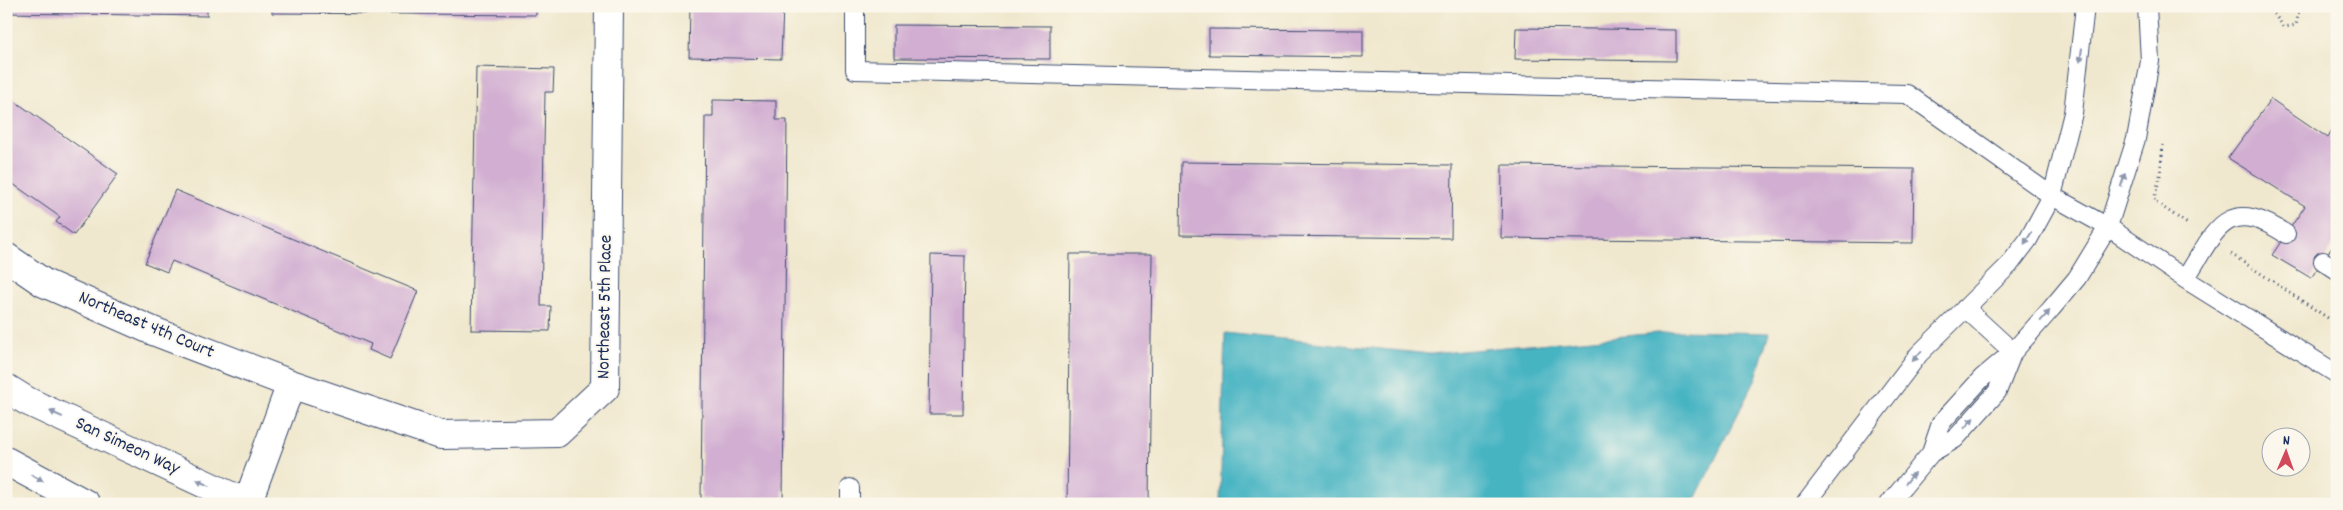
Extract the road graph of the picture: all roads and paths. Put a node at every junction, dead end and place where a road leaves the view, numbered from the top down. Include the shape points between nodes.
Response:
1 (609, 6) edge
2 (855, 6) edge
3 (2085, 6) edge
4 (2147, 6) edge
5 (2268, 6) edge
6 (2300, 6) edge
7 (2052, 196) junction
8 (2154, 201) dead end
9 (2108, 226) junction
10 (2286, 234) dead end
11 (2210, 240) junction
12 (6, 257) edge
13 (2185, 279) junction
14 (1965, 308) junction
15 (2337, 324) edge
16 (2013, 352) junction
17 (2337, 374) edge
18 (291, 384) junction
19 (6, 388) edge
20 (6, 461) edge
21 (86, 504) edge
22 (247, 504) edge
23 (1805, 504) edge
24 (1889, 504) edge

1 - 18 street, Northeast 5th Place via 605,388 557,433 441,435
2 - 7 lane via 854,70 1907,94
3 -> 7 lane via 2073,112
9 -> 4 lane via 2136,139 2150,62
5 - 6 path via 2284,27 2296,25
7 - 9 lane
7 -> 14 lane via 2028,240 2009,265
8 - 11 path
9 - 13 lane
16 -> 9 lane via 2077,278
10 - 11 lane via 2258,218 2234,217 2220,226
11 - 13 lane
11 - 15 path
12 - 18 street, Northeast 4th Court via 53,287 152,331
13 - 17 lane
14 - 16 lane
14 -> 23 lane via 1918,354
24 -> 16 lane via 1931,453 1941,422 1982,378
18 - 22 street
22 -> 19 street, San Simeon Way via 26,401
20 -> 21 street

